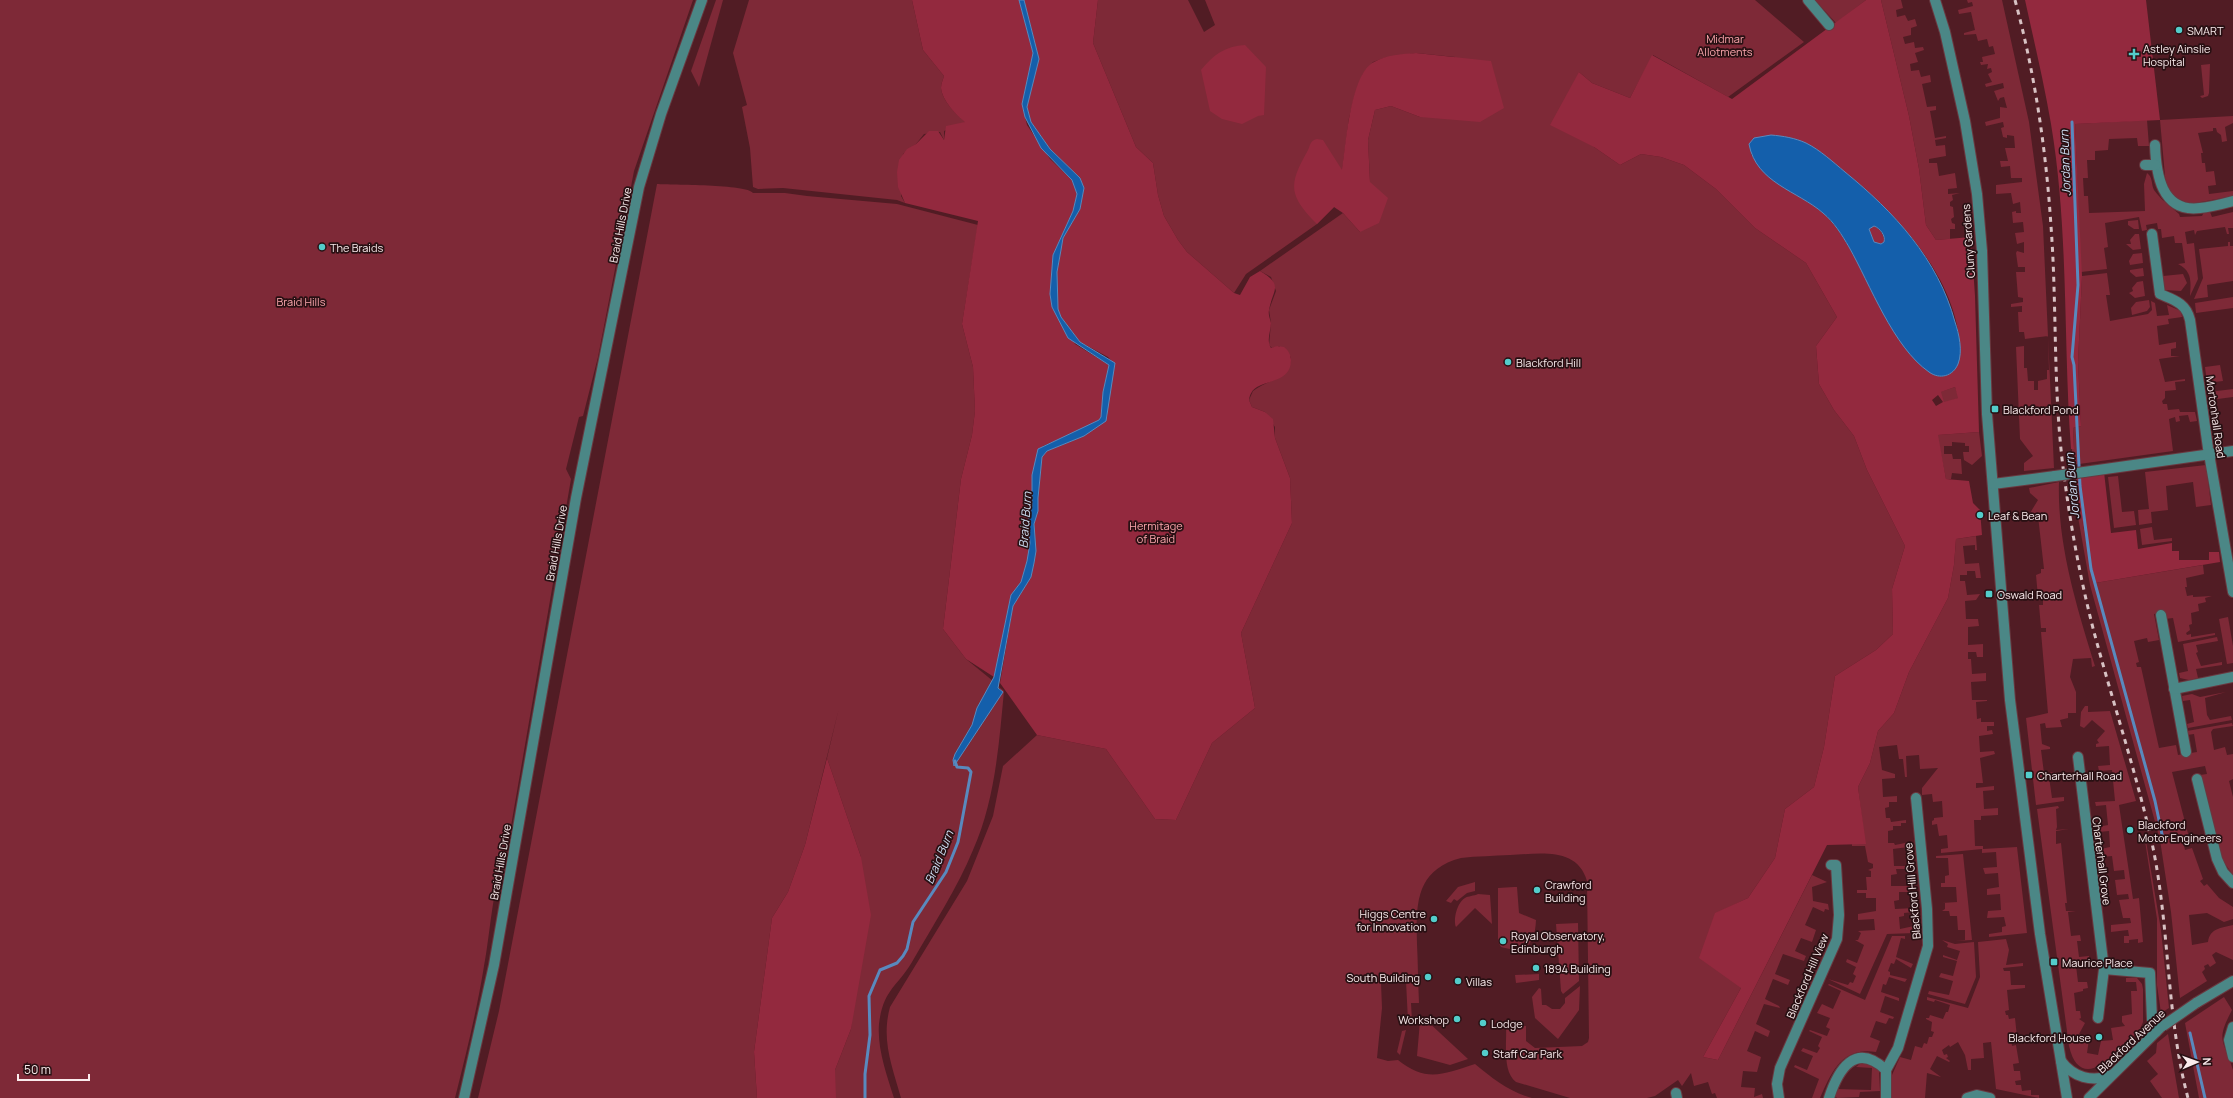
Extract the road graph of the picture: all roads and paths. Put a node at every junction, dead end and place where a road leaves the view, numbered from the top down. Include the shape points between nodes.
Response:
1 (702, 0) edge
2 (1808, 0) edge
3 (1935, 0) edge
4 (1829, 25) dead end
5 (2155, 145) dead end
6 (2156, 165) junction
7 (2145, 166) dead end
8 (2233, 201) edge
9 (2152, 234) dead end
10 (2233, 451) edge
11 (2209, 455) junction
12 (1993, 484) junction
13 (2233, 592) edge
14 (2161, 615) dead end
15 (2233, 677) edge
16 (2174, 688) junction
17 (2186, 752) dead end
18 (2078, 756) dead end
19 (2197, 779) dead end
20 (1916, 798) dead end
21 (1831, 865) dead end
22 (2233, 883) edge
23 (2104, 969) junction
24 (2233, 981) edge
25 (2098, 1018) dead end
26 (2233, 1027) edge
27 (2160, 1029) junction
28 (2233, 1056) edge
29 (2059, 1059) junction
30 (1886, 1070) junction
31 (2113, 1074) junction
32 (1969, 1097) edge
33 (464, 1098) edge
34 (1780, 1098) edge
35 (1829, 1098) edge
36 (1886, 1098) edge
37 (1990, 1098) edge
38 (2067, 1098) edge
39 (2089, 1098) edge

1 - 33 street, Braid Hills Drive via 661,114 638,194 576,498 494,965
2 - 4 street
3 - 12 street, Cluny Gardens via 1963,114 1977,194 1982,251 1987,414
5 - 6 street
6 - 7 street
6 - 8 street via 2163,191 2182,206 2199,208
9 - 11 street, Mortonhall Road via 2160,294 2181,303 2189,316
10 - 11 street
11 - 12 street, bridge
11 - 13 street, Mortonhall Road
12 - 29 street via 2014,731
14 - 16 street
15 - 16 street
16 - 17 street
18 - 23 street, Charterhall Grove
19 - 22 street via 2217,859 2223,872
20 - 30 street, Blackford Hill Grove via 1928,946 1898,1048
21 - 34 street, Blackford Hill View via 1836,865 1838,939 1780,1068 1777,1084
23 - 25 street, Charterhall Grove
23 - 27 street via 2150,973 2152,1015
24 - 27 street, Blackford Avenue, bridge
26 - 28 street via 2229,1040
27 - 31 street, Blackford Avenue
29 - 31 street via 2074,1074 2084,1077 2098,1078
29 - 38 street
30 - 35 street via 1867,1058 1850,1062 1838,1074
30 - 36 street
31 - 39 street, Blackford Avenue
32 - 37 street

